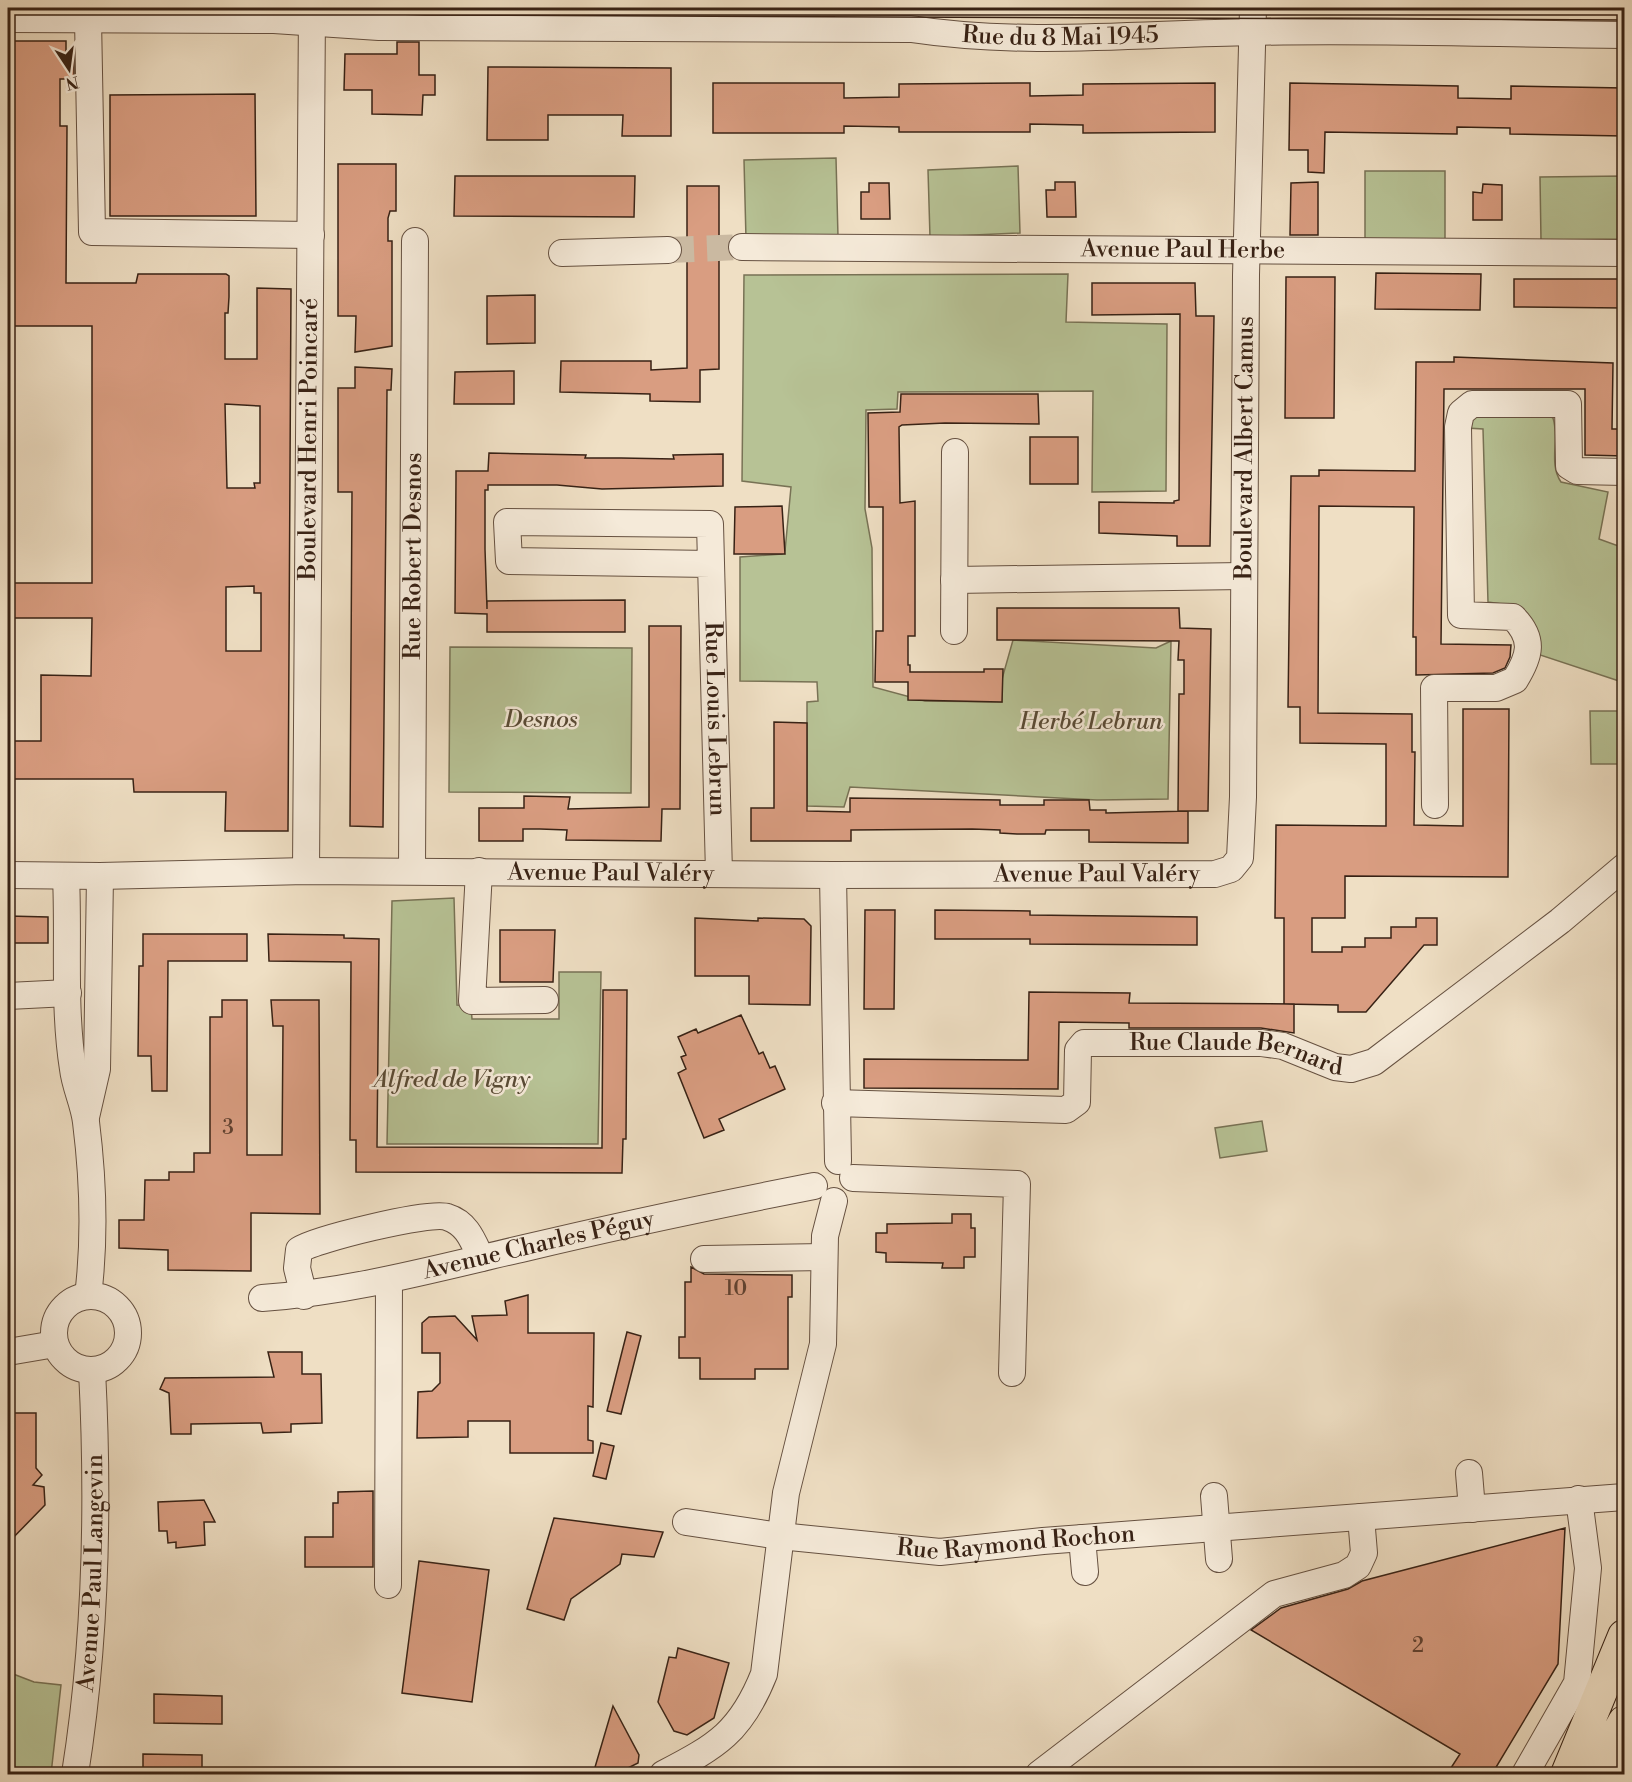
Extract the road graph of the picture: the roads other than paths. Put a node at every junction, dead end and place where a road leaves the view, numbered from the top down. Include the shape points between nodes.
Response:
1 (62, 14) edge
2 (96, 15) edge
3 (312, 16) edge
4 (8, 19) edge
5 (1253, 20) edge
6 (1624, 35) edge
7 (311, 235) junction
8 (415, 241) dead end
9 (742, 247) tunnel mouth
10 (668, 250) tunnel mouth
11 (1246, 252) junction
12 (562, 253) dead end
13 (1624, 253) edge
14 (956, 452) dead end
15 (1624, 472) edge
16 (711, 564) junction
17 (1243, 576) junction
18 (954, 580) junction
19 (954, 631) dead end
20 (1435, 805) dead end
21 (1624, 867) edge
22 (306, 871) junction
23 (412, 871) junction
24 (479, 871) junction
25 (719, 873) junction
26 (1215, 874) joint
27 (8, 875) edge
28 (833, 875) junction
29 (66, 876) junction
30 (100, 876) junction
31 (82, 950) dead end
32 (68, 993) junction
33 (8, 996) edge
34 (545, 1000) dead end
35 (835, 1103) junction
36 (86, 1120) junction
37 (846, 1170) junction
38 (824, 1193) junction
39 (824, 1257) junction
40 (481, 1258) junction
41 (704, 1258) dead end
42 (389, 1280) junction
43 (88, 1296) junction
44 (304, 1296) junction
45 (262, 1298) dead end
46 (55, 1344) junction
47 (8, 1352) edge
48 (92, 1370) junction
49 (1012, 1372) dead end
50 (1469, 1473) dead end
51 (1214, 1496) dead end
52 (1624, 1497) edge
53 (1586, 1499) junction
54 (1472, 1509) junction
55 (1624, 1511) edge
56 (1361, 1517) junction
57 (686, 1522) dead end
58 (1217, 1528) junction
59 (780, 1536) junction
60 (1082, 1538) junction
61 (1219, 1559) dead end
62 (1085, 1572) dead end
63 (388, 1585) dead end
64 (1624, 1636) edge
65 (1624, 1722) edge
66 (75, 1774) edge
67 (663, 1774) edge
68 (1039, 1774) edge
69 (1525, 1774) edge
70 (1567, 1774) edge
71 (1595, 1774) edge

1 - 2 street, Rue du 8 Mai 1945
1 - 4 street, Rue du 8 Mai 1945
2 - 3 street, Rue du 8 Mai 1945 via 274,21
2 - 7 street via 92,232
3 - 5 street, Rue du 8 Mai 1945 via 379,27 911,29 956,36 1099,38
3 - 7 street, Boulevard Henri Poincaré
5 - 6 street, Rue du 8 Mai 1945
5 - 11 street, Boulevard Albert Camus
7 - 22 street, Boulevard Henri Poincaré
8 - 23 street, Rue Robert Desnos
9 - 11 street, Avenue Paul Herbe
10 - 12 street
11 - 13 street, Avenue Paul Herbe
11 - 17 street, Boulevard Albert Camus
14 - 18 street
15 - 20 street via 1577,471 1569,466 1568,404 1472,404 1461,413 1461,615 1513,617 1524,627 1528,651 1515,680 1496,688 1434,688
16 - 16 street, Rue Louis Lebrun via 710,524 507,522 509,561
16 - 25 street, Rue Louis Lebrun
17 - 18 street
17 - 26 street, Boulevard Albert Camus via 1240,858 1231,869
18 - 19 street
21 - 35 street, Rue Claude Bernard via 1560,921 1374,1062 1362,1067 1335,1067 1283,1046 1261,1043 1084,1043 1078,1050 1077,1102 1066,1110
22 - 23 street, Avenue Paul Valéry
22 - 30 street, Avenue Paul Valéry
23 - 24 street, Avenue Paul Valéry
24 - 25 street, Avenue Paul Valéry
24 - 34 street via 472,1001
25 - 28 street, Avenue Paul Valéry
26 - 28 street, Avenue Paul Valéry
27 - 29 street, Avenue Paul Valéry
28 - 35 street
29 - 30 street, Avenue Paul Valéry
29 - 32 street
30 - 36 street via 97,1069
31 - 36 street via 81,1074
32 - 33 street
32 - 36 street via 73,1069
35 - 37 street
36 - 43 street via 92,1271
37 - 38 street via 853,1185 846,1197
37 - 38 street via 824,1163 819,1167 813,1179
37 - 49 street via 1017,1184
38 - 39 street
38 - 40 street, Avenue Charles Péguy via 649,1219
39 - 41 street
39 - 59 street via 823,1344 786,1493
40 - 42 street, Avenue Charles Péguy
40 - 44 street via 468,1231 447,1217 430,1216 309,1243 299,1250 297,1268
42 - 44 street, Avenue Charles Péguy
42 - 63 street
43 - 46 street via 60,1312 55,1322
43 - 48 street via 99,1297 119,1308 137,1327 123,1353 104,1368
44 - 45 street, Avenue Charles Péguy
46 - 47 street
46 - 48 street via 69,1364
48 - 66 street, Avenue Paul Langevin via 96,1547
50 - 54 street
51 - 58 street
52 - 53 street, Rue Raymond Rochon
53 - 54 street, Rue Raymond Rochon
53 - 55 street, Rue Raymond Rochon
53 - 69 street via 1588,1568 1577,1683
54 - 56 street, Rue Raymond Rochon
56 - 58 street, Rue Raymond Rochon
56 - 68 street via 1364,1553 1358,1566 1344,1575 1274,1594
57 - 59 street, Rue Raymond Rochon
58 - 60 street, Rue Raymond Rochon
58 - 61 street
59 - 60 street, Rue Raymond Rochon via 940,1552
59 - 67 street via 764,1674 753,1702 722,1741
60 - 62 street
64 - 70 main road
65 - 71 main road

